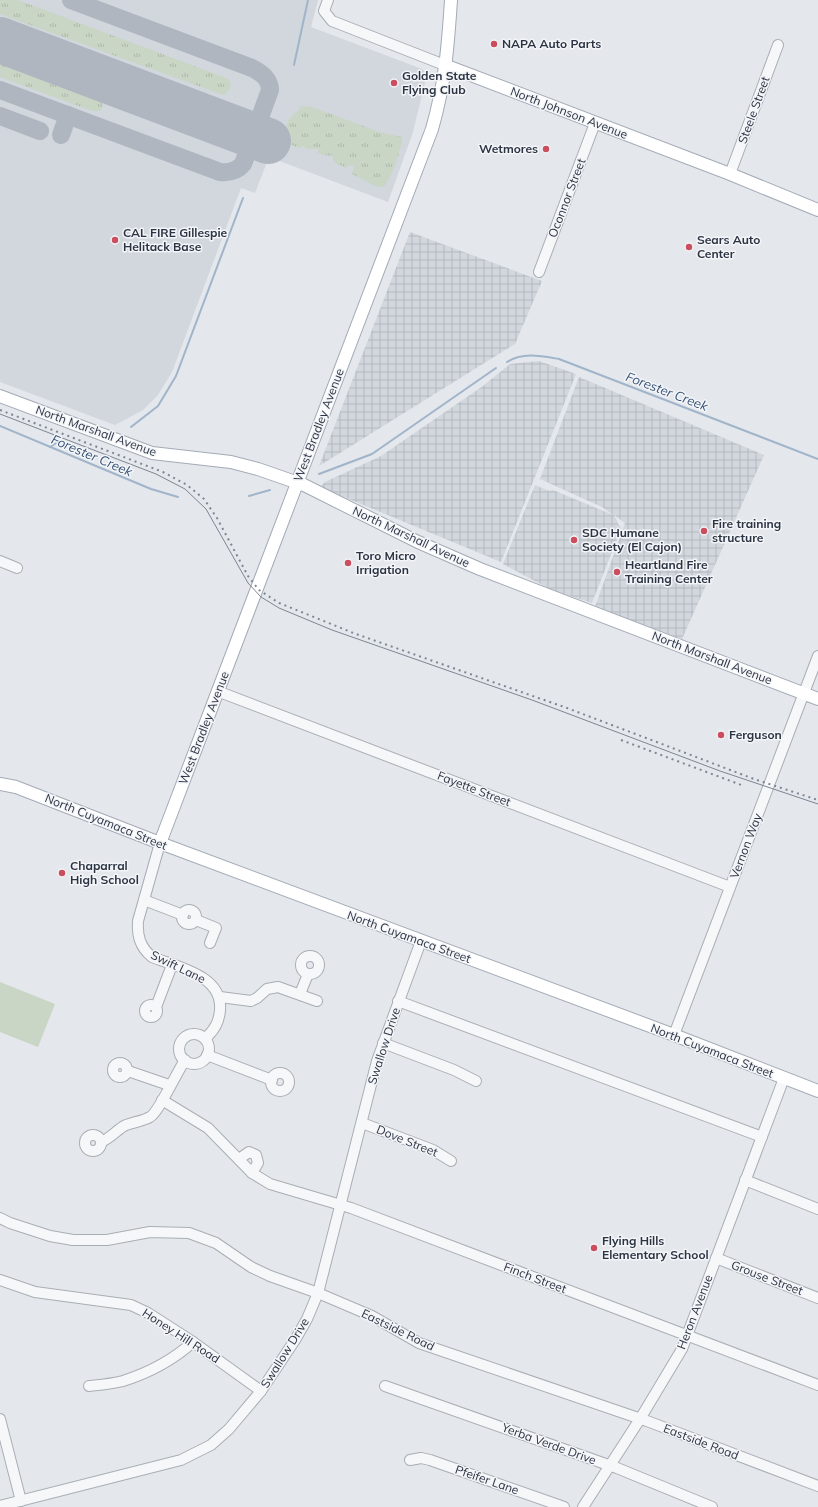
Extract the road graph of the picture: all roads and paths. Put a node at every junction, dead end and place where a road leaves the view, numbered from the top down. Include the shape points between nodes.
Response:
1 (328, 0) edge
2 (451, 0) edge
3 (778, 45) dead end
4 (447, 66) junction
5 (595, 123) junction
6 (730, 174) junction
7 (818, 210) edge
8 (539, 272) dead end
9 (0, 396) edge
10 (297, 483) junction
11 (0, 561) edge
12 (16, 568) dead end
13 (818, 656) edge
14 (217, 691) junction
15 (803, 694) junction
16 (818, 699) edge
17 (0, 784) edge
18 (160, 843) junction
19 (730, 887) junction
20 (144, 900) junction
21 (421, 941) junction
22 (210, 943) dead end
23 (172, 965) junction
24 (308, 974) dead end
25 (300, 994) junction
26 (220, 997) junction
27 (316, 1001) dead end
28 (398, 1001) junction
29 (156, 1007) dead end
30 (674, 1035) junction
31 (205, 1039) junction
32 (383, 1043) junction
33 (207, 1055) junction
34 (185, 1060) junction
35 (128, 1071) dead end
36 (784, 1078) junction
37 (272, 1080) dead end
38 (476, 1081) dead end
39 (169, 1085) junction
40 (818, 1091) edge
41 (162, 1100) junction
42 (362, 1123) junction
43 (762, 1137) junction
44 (101, 1142) dead end
45 (238, 1159) junction
46 (451, 1161) dead end
47 (252, 1173) junction
48 (745, 1180) junction
49 (341, 1205) junction
50 (818, 1209) edge
51 (0, 1218) edge
52 (716, 1258) junction
53 (0, 1280) edge
54 (318, 1293) junction
55 (818, 1298) edge
56 (686, 1335) junction
57 (193, 1342) junction
58 (818, 1385) edge
59 (89, 1386) dead end
60 (385, 1386) dead end
61 (260, 1391) junction
62 (0, 1419) edge
63 (640, 1419) junction
64 (410, 1460) dead end
65 (609, 1465) junction
66 (818, 1486) edge
67 (21, 1501) junction
68 (0, 1506) edge
69 (564, 1507) edge
70 (583, 1507) edge
71 (712, 1507) edge

1 - 4 street, North Johnson Avenue via 324,11 332,21
2 - 4 main road, West Bradley Avenue
3 - 6 street, Steele Street
4 - 5 main road, North Johnson Avenue
4 - 10 main road, West Bradley Avenue via 432,129
5 - 6 main road, North Johnson Avenue
5 - 8 street, Oconnor Street
6 - 7 main road, North Johnson Avenue
9 - 10 main road, North Marshall Avenue via 152,453 231,462
10 - 14 main road, West Bradley Avenue
10 - 15 main road, North Marshall Avenue via 480,569
11 - 12 street
13 - 15 street, Vernon Way
14 - 18 main road, West Bradley Avenue
14 - 19 street, Fayette Street
15 - 16 main road, North Marshall Avenue
15 - 19 street, Vernon Way
17 - 18 main road, North Cuyamaca Street via 16,787
18 - 20 street, Swift Lane
18 - 21 main road, North Cuyamaca Street
19 - 30 street, Vernon Way
20 - 22 street via 183,915 188,910 192,911 196,920 216,928
20 - 23 street, Swift Lane via 138,921 141,944 146,952
21 - 28 street, Swallow Drive
21 - 30 main road, North Cuyamaca Street
23 - 26 street, Swift Lane via 206,979
23 - 29 street
24 - 25 street
25 - 26 street via 278,987 267,989 251,1001
25 - 27 street
26 - 31 street via 218,1024
28 - 32 street, Swallow Drive
28 - 43 street
30 - 36 main road, North Cuyamaca Street
31 - 33 street via 208,1046
31 - 34 street via 191,1034 183,1039 179,1048
32 - 38 street
32 - 42 street, Swallow Drive
33 - 34 street via 198,1063 189,1063
33 - 37 street
34 - 39 street
35 - 39 street
36 - 40 main road, North Cuyamaca Street
36 - 43 street, Heron Avenue
39 - 41 street
41 - 44 street via 157,1111 150,1117 125,1126 112,1138
41 - 45 street, Finch Street via 208,1128
42 - 46 street, Dove Street via 433,1150
42 - 49 street, Swallow Drive
43 - 48 street, Heron Avenue
45 - 47 street, Finch Street
45 - 47 street via 249,1152 256,1155 258,1163
47 - 49 street, Finch Street via 270,1184
48 - 50 street
48 - 52 street, Heron Avenue
49 - 54 street, Swallow Drive
49 - 56 street, Finch Street
51 - 54 street, Eastside Road via 50,1236 73,1240 107,1240 150,1232 189,1232 216,1243 270,1276
52 - 55 street, Grouse Street
52 - 56 street, Heron Avenue
53 - 57 street, Honey Hill Road via 35,1292 131,1305 148,1312
54 - 61 street, Swallow Drive via 307,1320
54 - 63 street, Eastside Road via 372,1316 419,1343
56 - 58 street, Finch Street
56 - 63 street, Heron Avenue via 682,1349
57 - 59 street via 180,1354 148,1371 122,1382
57 - 61 street, Honey Hill Road
60 - 65 street, Yerba Verde Drive
61 - 67 street, Swallow Drive via 229,1429 211,1445 181,1460
62 - 67 street
63 - 65 street, Heron Avenue
63 - 66 street, Eastside Road
64 - 69 street, Pfeifer Lane via 430,1460
65 - 70 street, Heron Avenue
65 - 71 street, Yerba Verde Drive
67 - 68 street, Swallow Drive

